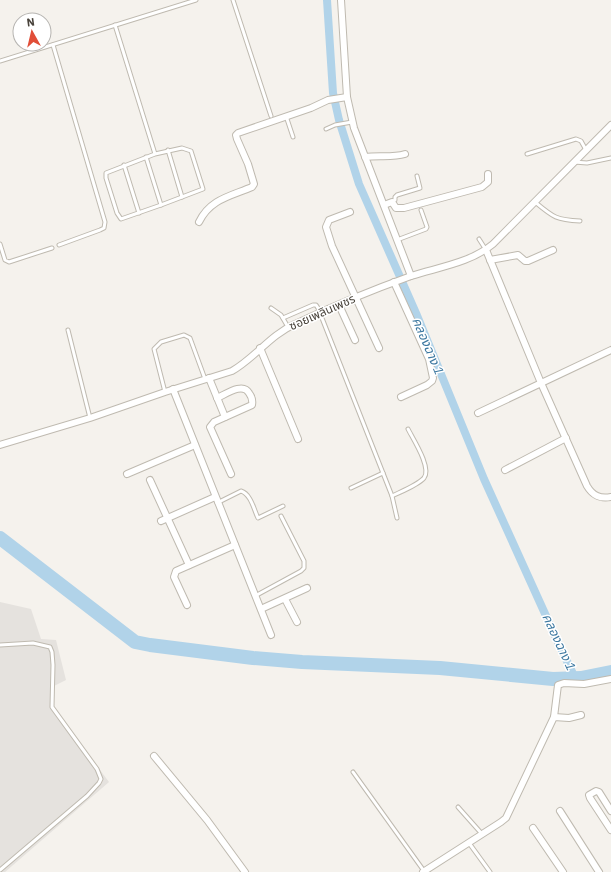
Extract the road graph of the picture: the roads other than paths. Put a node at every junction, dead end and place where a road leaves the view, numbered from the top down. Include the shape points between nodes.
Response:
1 (196, 0) edge
2 (233, 0) edge
3 (341, 0) edge
4 (115, 25) junction
5 (53, 44) junction
6 (0, 61) edge
7 (345, 97) junction
8 (271, 116) dead end
9 (286, 116) junction
10 (350, 122) junction
11 (611, 126) edge
12 (326, 128) dead end
13 (293, 137) dead end
14 (168, 150) junction
15 (586, 150) junction
16 (154, 154) junction
17 (405, 154) dead end
18 (527, 154) dead end
19 (146, 157) junction
20 (365, 158) junction
21 (611, 158) edge
22 (574, 162) junction
23 (124, 165) junction
24 (488, 174) dead end
25 (417, 176) dead end
26 (182, 198) junction
27 (392, 202) junction
28 (535, 202) junction
29 (162, 205) junction
30 (384, 205) junction
31 (421, 210) dead end
32 (350, 212) dead end
33 (140, 213) junction
34 (580, 221) dead end
35 (199, 222) dead end
36 (479, 239) dead end
37 (397, 240) junction
38 (0, 244) edge
39 (59, 245) dead end
40 (52, 248) dead end
41 (486, 250) junction
42 (553, 250) dead end
43 (490, 260) junction
44 (411, 276) junction
45 (395, 282) junction
46 (355, 298) junction
47 (339, 305) junction
48 (271, 308) dead end
49 (321, 313) junction
50 (283, 318) junction
51 (288, 327) junction
52 (68, 330) dead end
53 (356, 340) dead end
54 (260, 348) junction
55 (379, 348) dead end
56 (611, 350) edge
57 (207, 379) junction
58 (541, 383) junction
59 (173, 390) junction
60 (165, 392) junction
61 (401, 397) dead end
62 (217, 398) junction
63 (478, 413) dead end
64 (225, 417) junction
65 (90, 418) junction
66 (408, 430) dead end
67 (566, 438) junction
68 (298, 439) dead end
69 (0, 445) edge
70 (195, 445) junction
71 (505, 470) dead end
72 (383, 473) junction
73 (127, 474) dead end
74 (231, 474) dead end
75 (150, 480) dead end
76 (351, 488) dead end
77 (392, 496) junction
78 (611, 497) edge
79 (216, 500) junction
80 (283, 506) dead end
81 (281, 516) dead end
82 (168, 518) junction
83 (397, 518) dead end
84 (161, 521) dead end
85 (235, 545) junction
86 (189, 565) junction
87 (308, 588) dead end
88 (255, 596) junction
89 (285, 598) junction
90 (187, 605) dead end
91 (261, 609) junction
92 (297, 622) dead end
93 (271, 634) dead end
94 (0, 645) edge
95 (611, 679) edge
96 (581, 715) dead end
97 (554, 717) junction
98 (154, 756) dead end
99 (354, 772) dead end
100 (458, 807) dead end
101 (611, 811) edge
102 (560, 812) dead end
103 (533, 828) dead end
104 (611, 830) edge
105 (482, 835) junction
106 (469, 843) junction
107 (0, 870) edge
108 (423, 871) edge
109 (245, 872) edge
110 (490, 872) edge
111 (563, 872) edge
112 (599, 872) edge

1 - 4 lane
2 - 8 lane
3 - 7 street
4 - 5 lane
4 - 16 lane
5 - 6 lane
5 - 39 lane via 105,222 104,228
7 - 9 street
7 - 10 street
9 - 13 lane
9 - 35 street via 236,135 254,184 214,203
10 - 12 lane
10 - 20 street
11 - 15 street, ซอยเพลินเพชร
14 - 16 lane
14 - 26 lane
14 - 26 lane via 182,148 191,151 203,187 202,190
15 - 18 lane via 581,141 576,139
15 - 22 street, ซอยเพลินเพชร
16 - 19 lane
17 - 20 street
19 - 23 lane
19 - 29 lane
20 - 30 street
21 - 22 lane via 587,163
22 - 28 street, ซอยเพลินเพชร
23 - 33 lane
23 - 33 lane via 106,173 106,178 120,218
24 - 27 street via 488,182 482,187 404,208 396,208
25 - 27 lane via 420,188 395,196
26 - 29 lane
27 - 30 street
28 - 34 lane via 551,216
28 - 41 street, ซอยเพลินเพชร
29 - 33 lane
30 - 37 street
31 - 37 lane via 426,229
32 - 46 street via 331,219 326,227
36 - 41 lane
37 - 44 street
38 - 40 lane via 5,260 9,262
41 - 43 street
41 - 44 street, ซอยเพลินเพชร
42 - 43 street via 528,261 518,255
43 - 58 street
44 - 45 street, ซอยเพลินเพชร
45 - 46 street, ซอยเพลินเพชร
45 - 61 street via 429,359 433,378 427,385
46 - 47 street, ซอยเพลินเพชร
46 - 55 street
47 - 49 street, ซอยเพลินเพชร
47 - 53 street
48 - 50 lane
49 - 50 lane via 313,304
49 - 51 street, ซอยเพลินเพชร
49 - 72 lane
50 - 51 lane
51 - 54 street, ซอยเพลินเพชร
52 - 65 lane
54 - 57 street, ซอยเพลินเพชร via 242,366
54 - 68 street
56 - 58 street
57 - 59 street, ซอยเพลินเพชร
57 - 60 lane via 190,338 184,335 166,340 154,349
57 - 62 street
58 - 63 street
58 - 67 street
59 - 60 street, ซอยเพลินเพชร
59 - 70 street
60 - 65 street, ซอยเพลินเพชร
62 - 64 street
62 - 64 street via 239,388 247,390 252,397 252,405
64 - 74 street via 210,427
65 - 69 street, ซอยเพลินเพชร
66 - 77 lane via 425,464 426,476
67 - 71 street
67 - 78 street via 590,492 601,498
70 - 73 street
70 - 79 street
72 - 76 lane
72 - 77 lane
75 - 82 street
77 - 83 lane
79 - 80 lane via 241,491 245,492 258,518
79 - 82 street
79 - 85 street
81 - 88 lane via 304,561 304,568
82 - 84 street
82 - 86 street
85 - 86 street
85 - 88 street
86 - 90 street via 174,574
87 - 89 street
88 - 91 street
89 - 91 street
89 - 92 street
91 - 93 street
94 - 107 lane via 33,643 50,647 53,665 52,707 97,768 101,779 87,796
95 - 97 street via 558,685
96 - 97 street via 569,718
97 - 105 street via 506,818
98 - 109 street via 207,820
99 - 108 lane
100 - 105 lane
101 - 104 street via 599,792 589,795
102 - 112 street
103 - 111 street
105 - 106 street
106 - 108 street
106 - 110 lane

